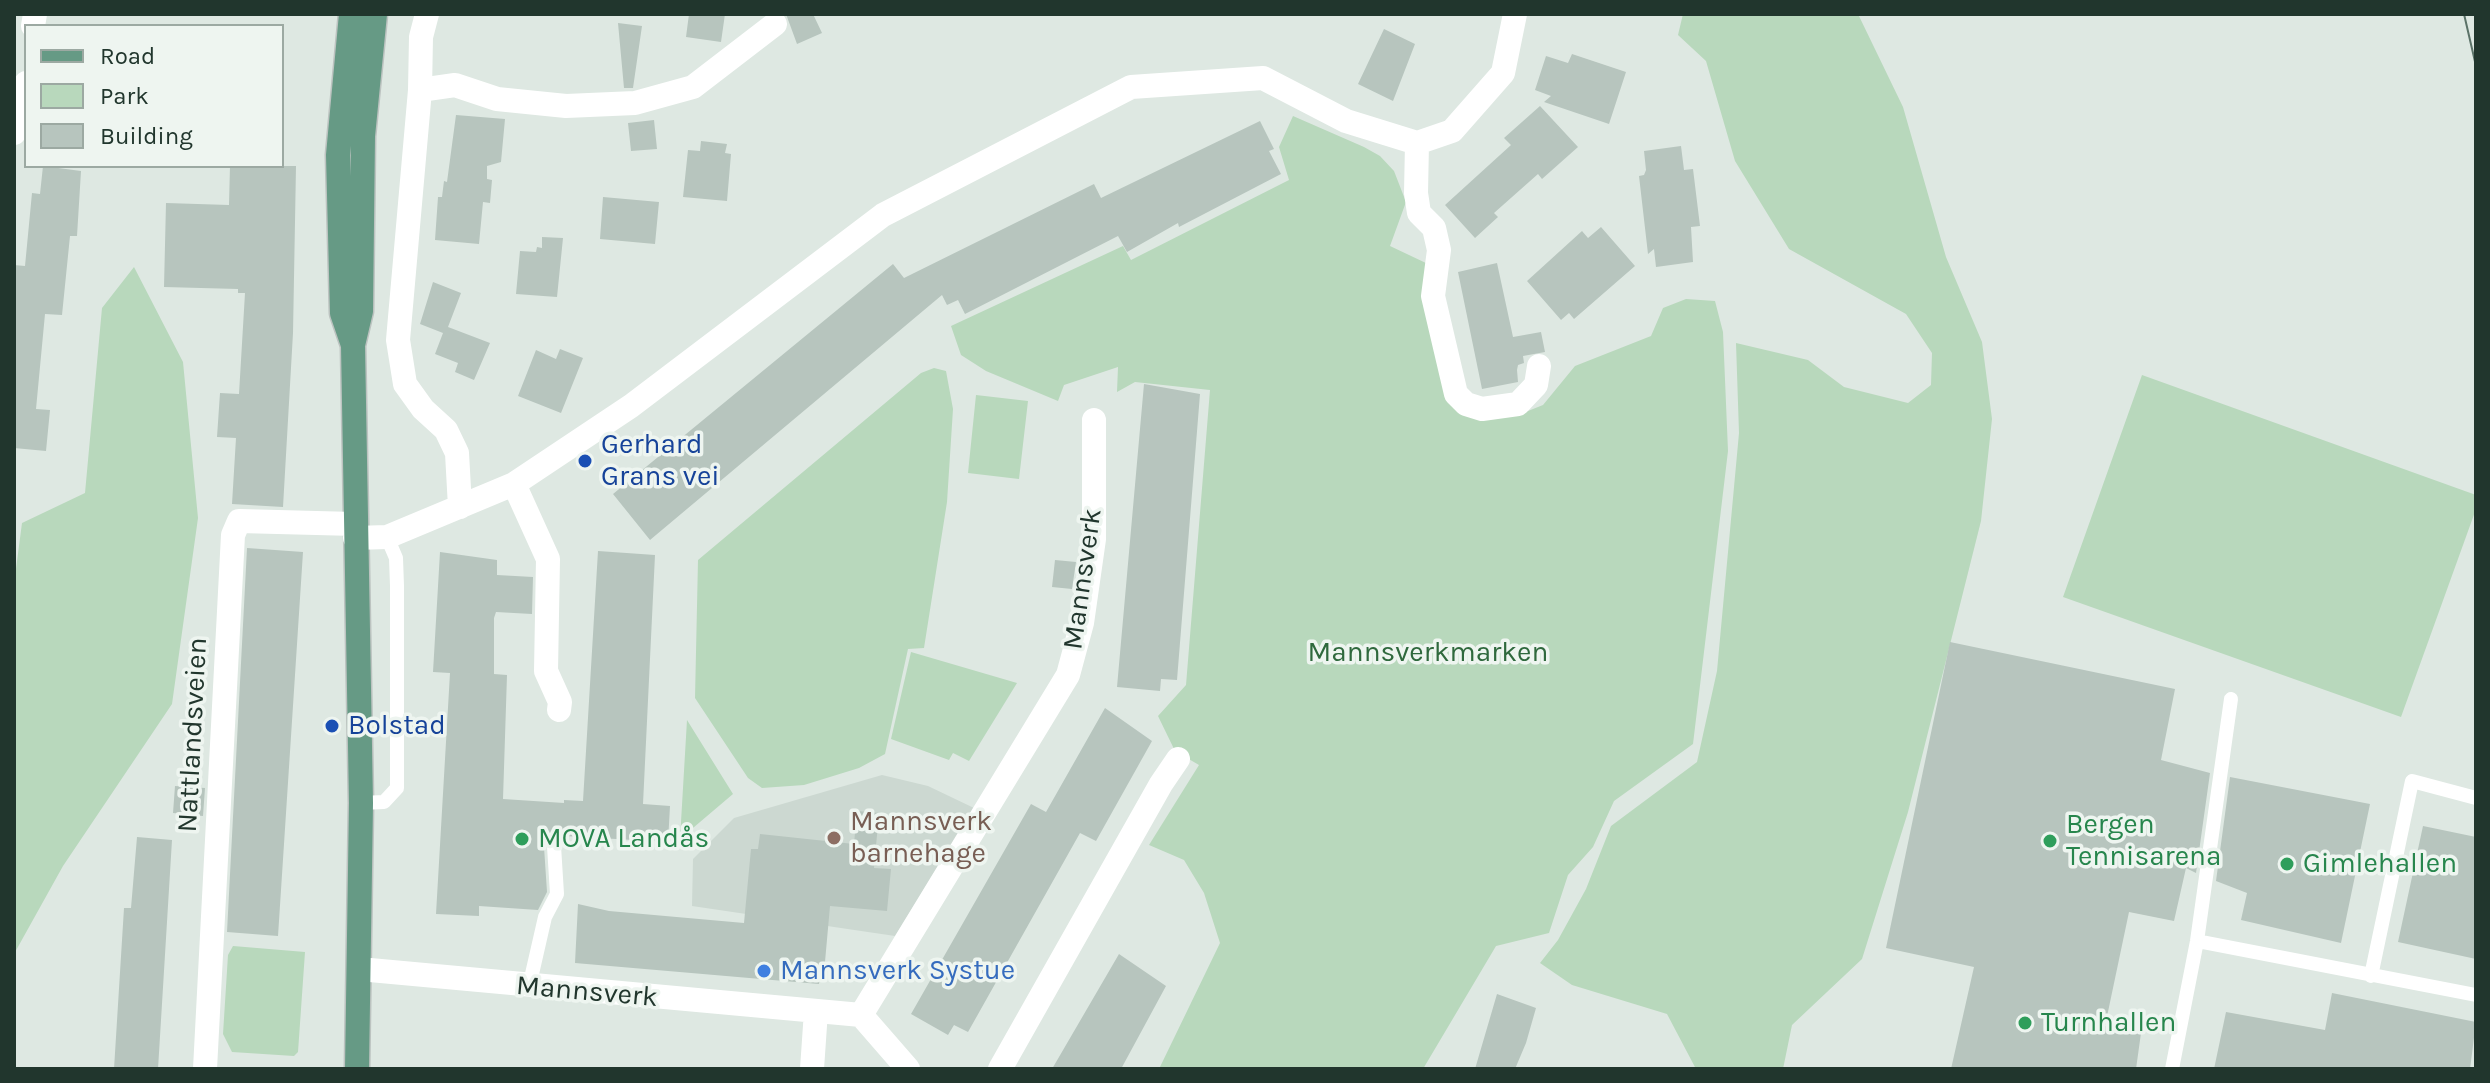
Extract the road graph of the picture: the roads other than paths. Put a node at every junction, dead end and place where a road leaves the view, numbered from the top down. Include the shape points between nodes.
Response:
1 (351, 14) edge
2 (375, 14) edge
3 (427, 14) edge
4 (1515, 14) edge
5 (775, 24) dead end
6 (420, 90) junction
7 (24, 98) edge
8 (14, 133) edge
9 (1417, 143) junction
10 (353, 345) junction
11 (1539, 366) dead end
12 (1094, 420) dead end
13 (514, 484) junction
14 (460, 507) junction
15 (355, 531) junction
16 (387, 537) junction
17 (2231, 699) dead end
18 (559, 710) dead end
19 (1178, 759) dead end
20 (2476, 798) edge
21 (361, 803) junction
22 (554, 846) dead end
23 (2197, 941) junction
24 (359, 969) junction
25 (2371, 976) junction
26 (529, 987) junction
27 (2476, 995) edge
28 (816, 1011) junction
29 (861, 1015) junction
30 (205, 1069) edge
31 (357, 1069) edge
32 (812, 1069) edge
33 (908, 1069) edge
34 (1000, 1069) edge
35 (2172, 1069) edge

1 - 10 main road via 338,155 342,313
2 - 10 main road via 363,136 361,311
3 - 6 street
4 - 9 street via 1503,73 1452,131
5 - 6 street via 693,87 635,103 566,106 497,99 455,85
6 - 14 street via 398,340 405,384 446,430 457,453
7 - 8 street
9 - 11 street via 1419,213 1434,228 1439,250 1433,296 1456,394 1482,409 1518,404 1536,385
9 - 13 street via 1346,121 1263,78 1131,87 883,215 631,406
10 - 15 main road
12 - 29 street, Mannsverk via 1094,539 1068,675
13 - 14 street
13 - 18 street via 548,559 546,671
14 - 16 street
15 - 16 street
15 - 21 main road
15 - 30 street, Nattlandsveien via 239,521 233,535
16 - 21 lane via 396,558 397,788 384,802
17 - 23 lane
19 - 34 street
20 - 25 lane via 2412,781
21 - 24 main road
22 - 26 lane via 557,894 545,917
23 - 25 lane
23 - 35 lane
24 - 26 street, Mannsverk
24 - 31 main road
25 - 27 lane
26 - 28 street, Mannsverk
28 - 29 street, Mannsverk
28 - 32 street
29 - 33 street

